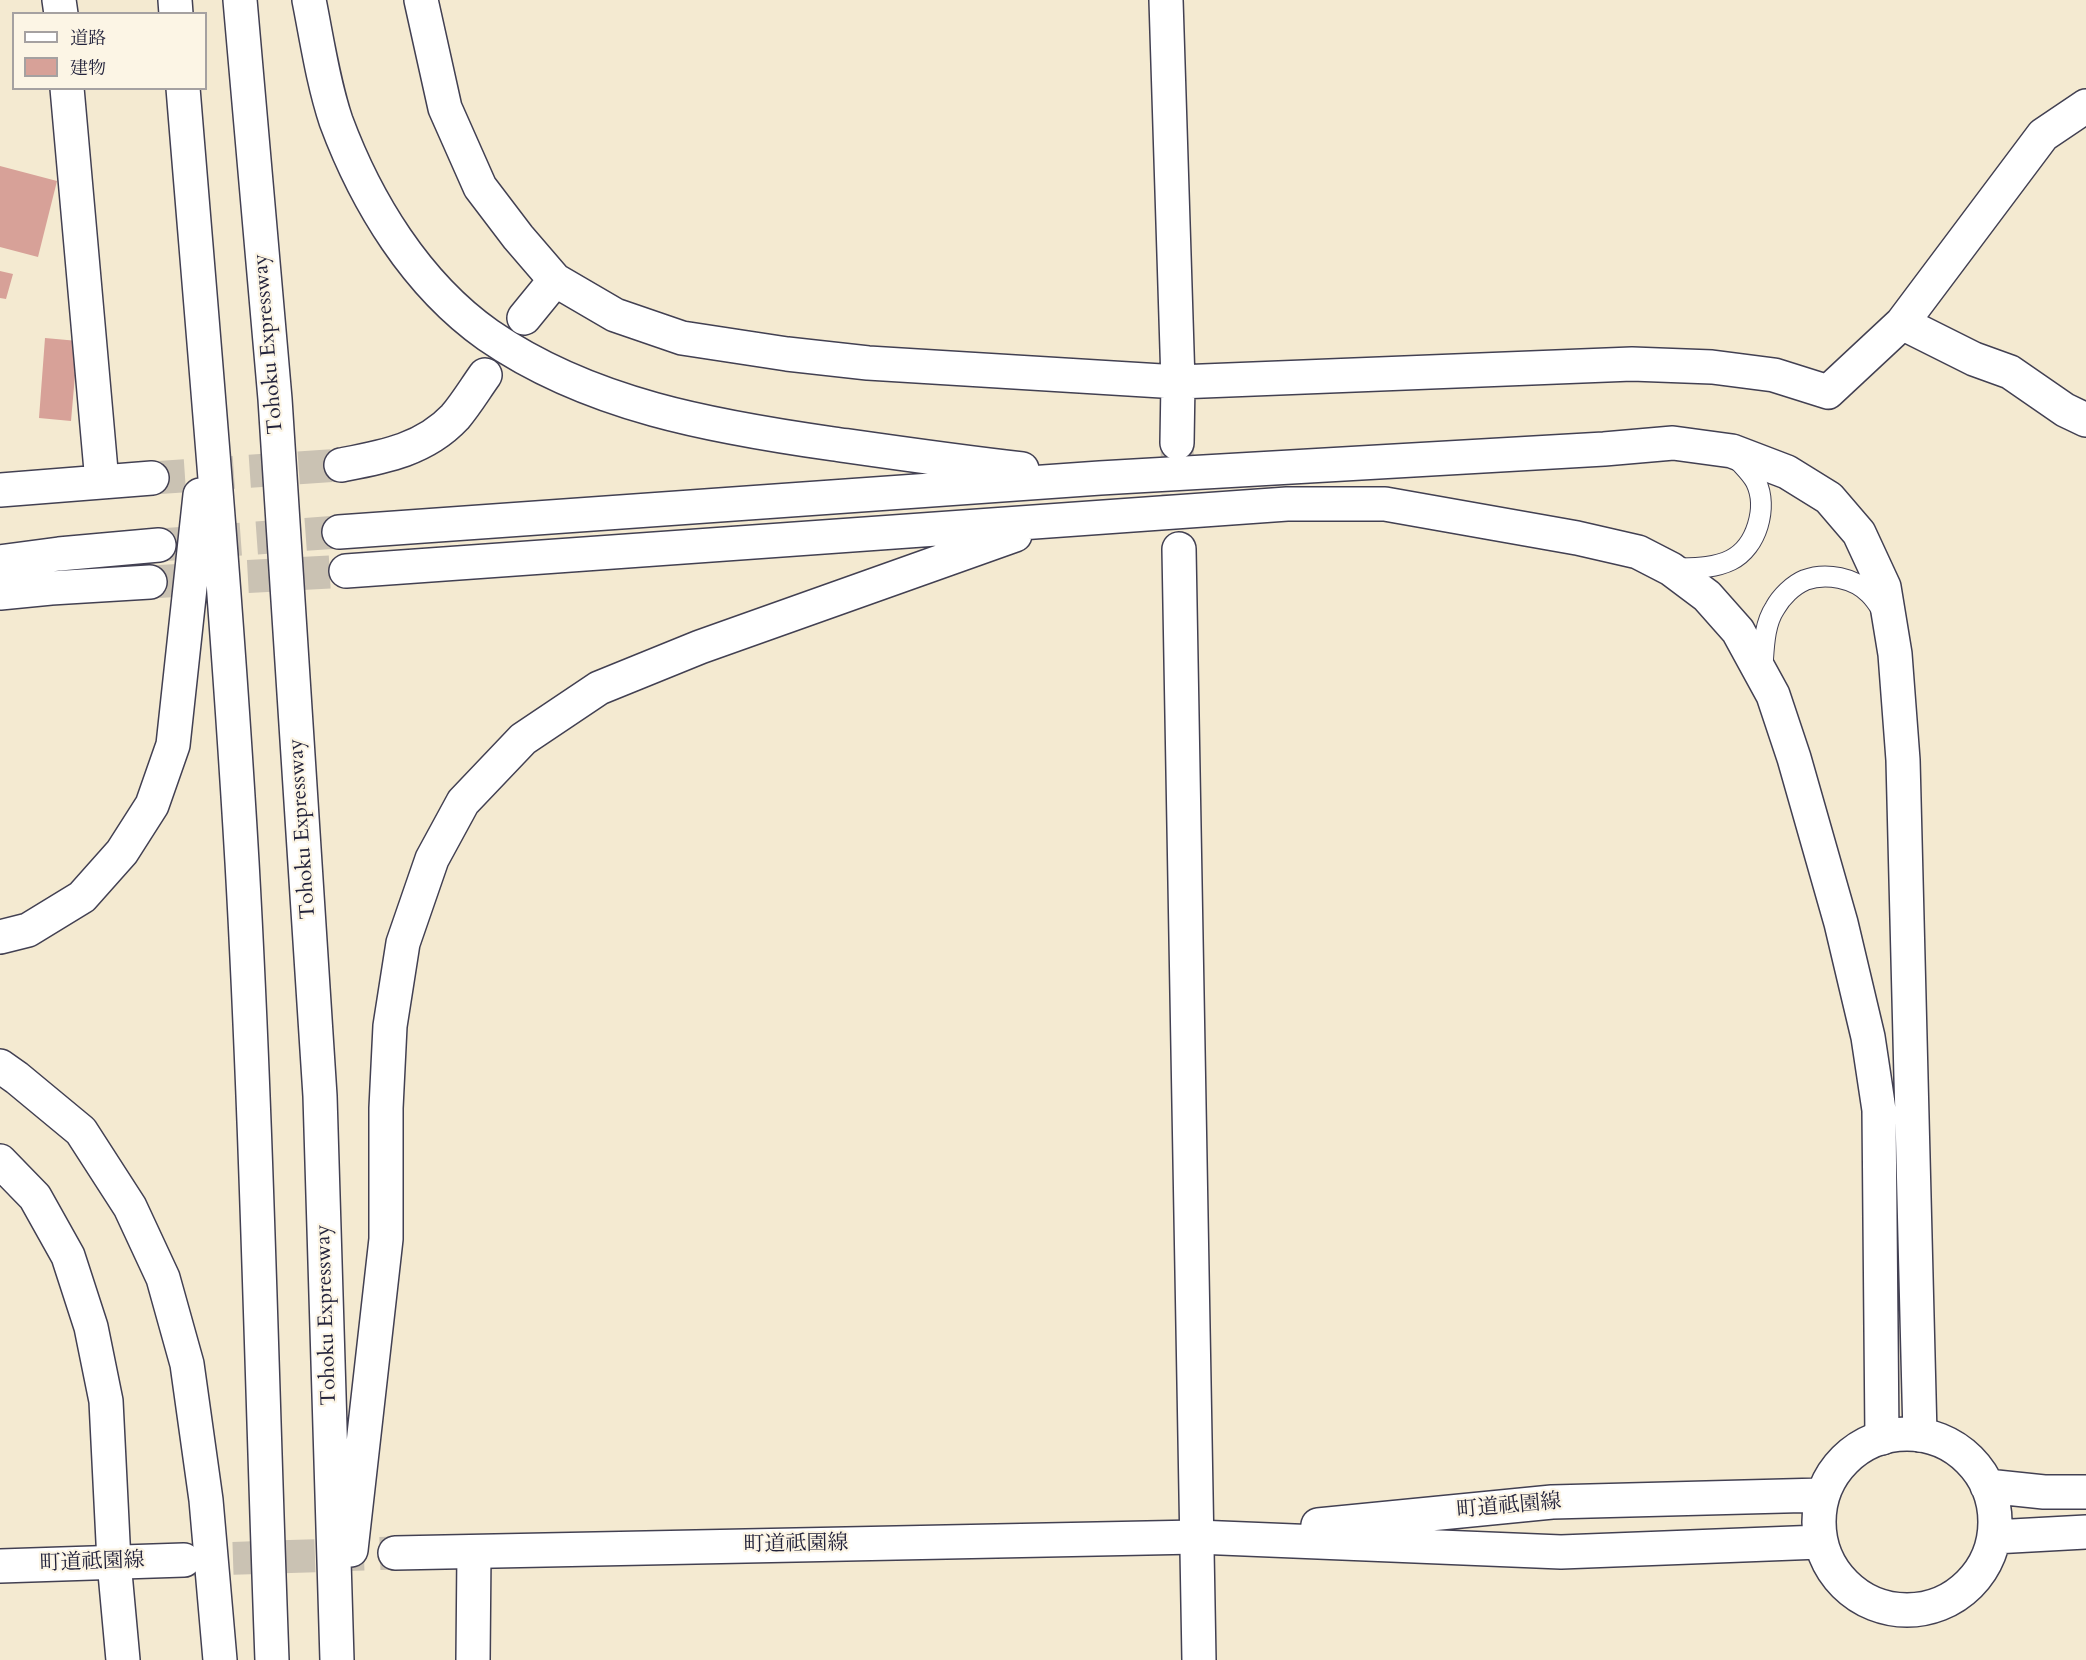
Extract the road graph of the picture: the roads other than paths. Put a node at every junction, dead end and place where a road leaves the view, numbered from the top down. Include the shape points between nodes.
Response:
1 (240, 0) edge
2 (309, 0) edge
3 (421, 0) edge
4 (1166, 0) edge
5 (67, 90) edge
6 (183, 90) edge
7 (2086, 106) edge
8 (555, 280) junction
9 (524, 318) dead end
10 (1902, 323) junction
11 (485, 375) dead end
12 (1178, 382) junction
13 (209, 405) junction
14 (2086, 420) edge
15 (1177, 443) tunnel mouth
16 (1732, 451) junction
17 (341, 465) tunnel mouth
18 (152, 478) tunnel mouth
19 (1100, 478) junction
20 (102, 482) junction
21 (0, 490) edge
22 (1056, 521) junction
23 (339, 532) tunnel mouth
24 (159, 545) tunnel mouth
25 (1179, 549) tunnel mouth
26 (0, 562) edge
27 (1671, 569) junction
28 (346, 571) tunnel mouth
29 (150, 582) tunnel mouth
30 (0, 593) edge
31 (1890, 623) junction
32 (1762, 675) junction
33 (0, 937) edge
34 (0, 1066) edge
35 (0, 1161) edge
36 (1920, 1435) junction
37 (1882, 1438) junction
38 (1987, 1486) junction
39 (2086, 1492) edge
40 (1822, 1495) junction
41 (2086, 1533) edge
42 (1197, 1537) junction
43 (1994, 1537) junction
44 (1820, 1542) junction
45 (474, 1552) junction
46 (395, 1553) tunnel mouth
47 (184, 1560) tunnel mouth
48 (114, 1562) junction
49 (0, 1566) edge
50 (123, 1660) edge
51 (220, 1660) edge
52 (272, 1660) edge
53 (338, 1660) edge
54 (473, 1660) edge
55 (1199, 1660) edge

1 - 53 main road, Tohoku Expressway via 275,399 320,1096
2 - 19 main road via 336,119 396,240 455,307 531,362 632,403 719,425 906,455
3 - 8 main road via 445,108 480,187
4 - 12 main road
5 - 20 main road
6 - 13 main road
7 - 10 main road via 2043,135
8 - 9 main road
8 - 12 main road via 615,315 682,338 868,363
10 - 12 main road via 1828,392 1774,375 1712,367 1632,364
10 - 14 main road via 1974,359 2010,372
11 - 17 main road via 454,417 419,444 386,457
12 - 15 main road
13 - 33 main road via 173,745 152,804 122,852 82,897 28,930
13 - 52 main road via 242,873
16 - 19 main road via 1672,443
16 - 27 lane via 1755,482 1761,508 1756,531 1747,547 1732,559 1707,567
16 - 31 main road via 1787,472 1829,498 1859,533 1884,586
18 - 20 main road
19 - 23 main road
20 - 21 main road
22 - 27 main road via 1287,504 1385,504 1577,538 1638,552
22 - 28 main road
22 - 53 main road via 700,647 599,688 523,739 463,802 432,860 403,943 390,1026 386,1239
24 - 26 main road
25 - 42 main road
27 - 32 main road via 1707,596 1738,632
29 - 30 main road
31 - 32 lane via 1870,594 1854,582 1831,576 1805,580 1786,593 1773,610
31 - 36 main road via 1903,760
32 - 37 main road via 1773,695 1794,758 1841,923 1868,1037 1879,1110
34 - 51 main road via 81,1131 130,1207 164,1278 187,1364 206,1500
35 - 48 main road via 35,1197 68,1256 91,1327 106,1401
36 - 37 main road
36 - 38 main road via 1960,1452 1976,1467
37 - 40 main road via 1845,1459
38 - 39 main road
38 - 43 main road via 1994,1511
40 - 42 main road, 町道祗園線 via 1552,1502
40 - 44 main road
41 - 43 main road
42 - 44 main road, 町道祗園線 via 1561,1552
42 - 45 main road, 町道祗園線
42 - 55 main road
43 - 44 main road via 1985,1564 1967,1587 1943,1603 1916,1610 1887,1609 1861,1598 1839,1579
45 - 46 main road, 町道祗園線
45 - 54 main road
47 - 48 main road, 町道祗園線
48 - 49 main road, 町道祗園線
48 - 50 main road

